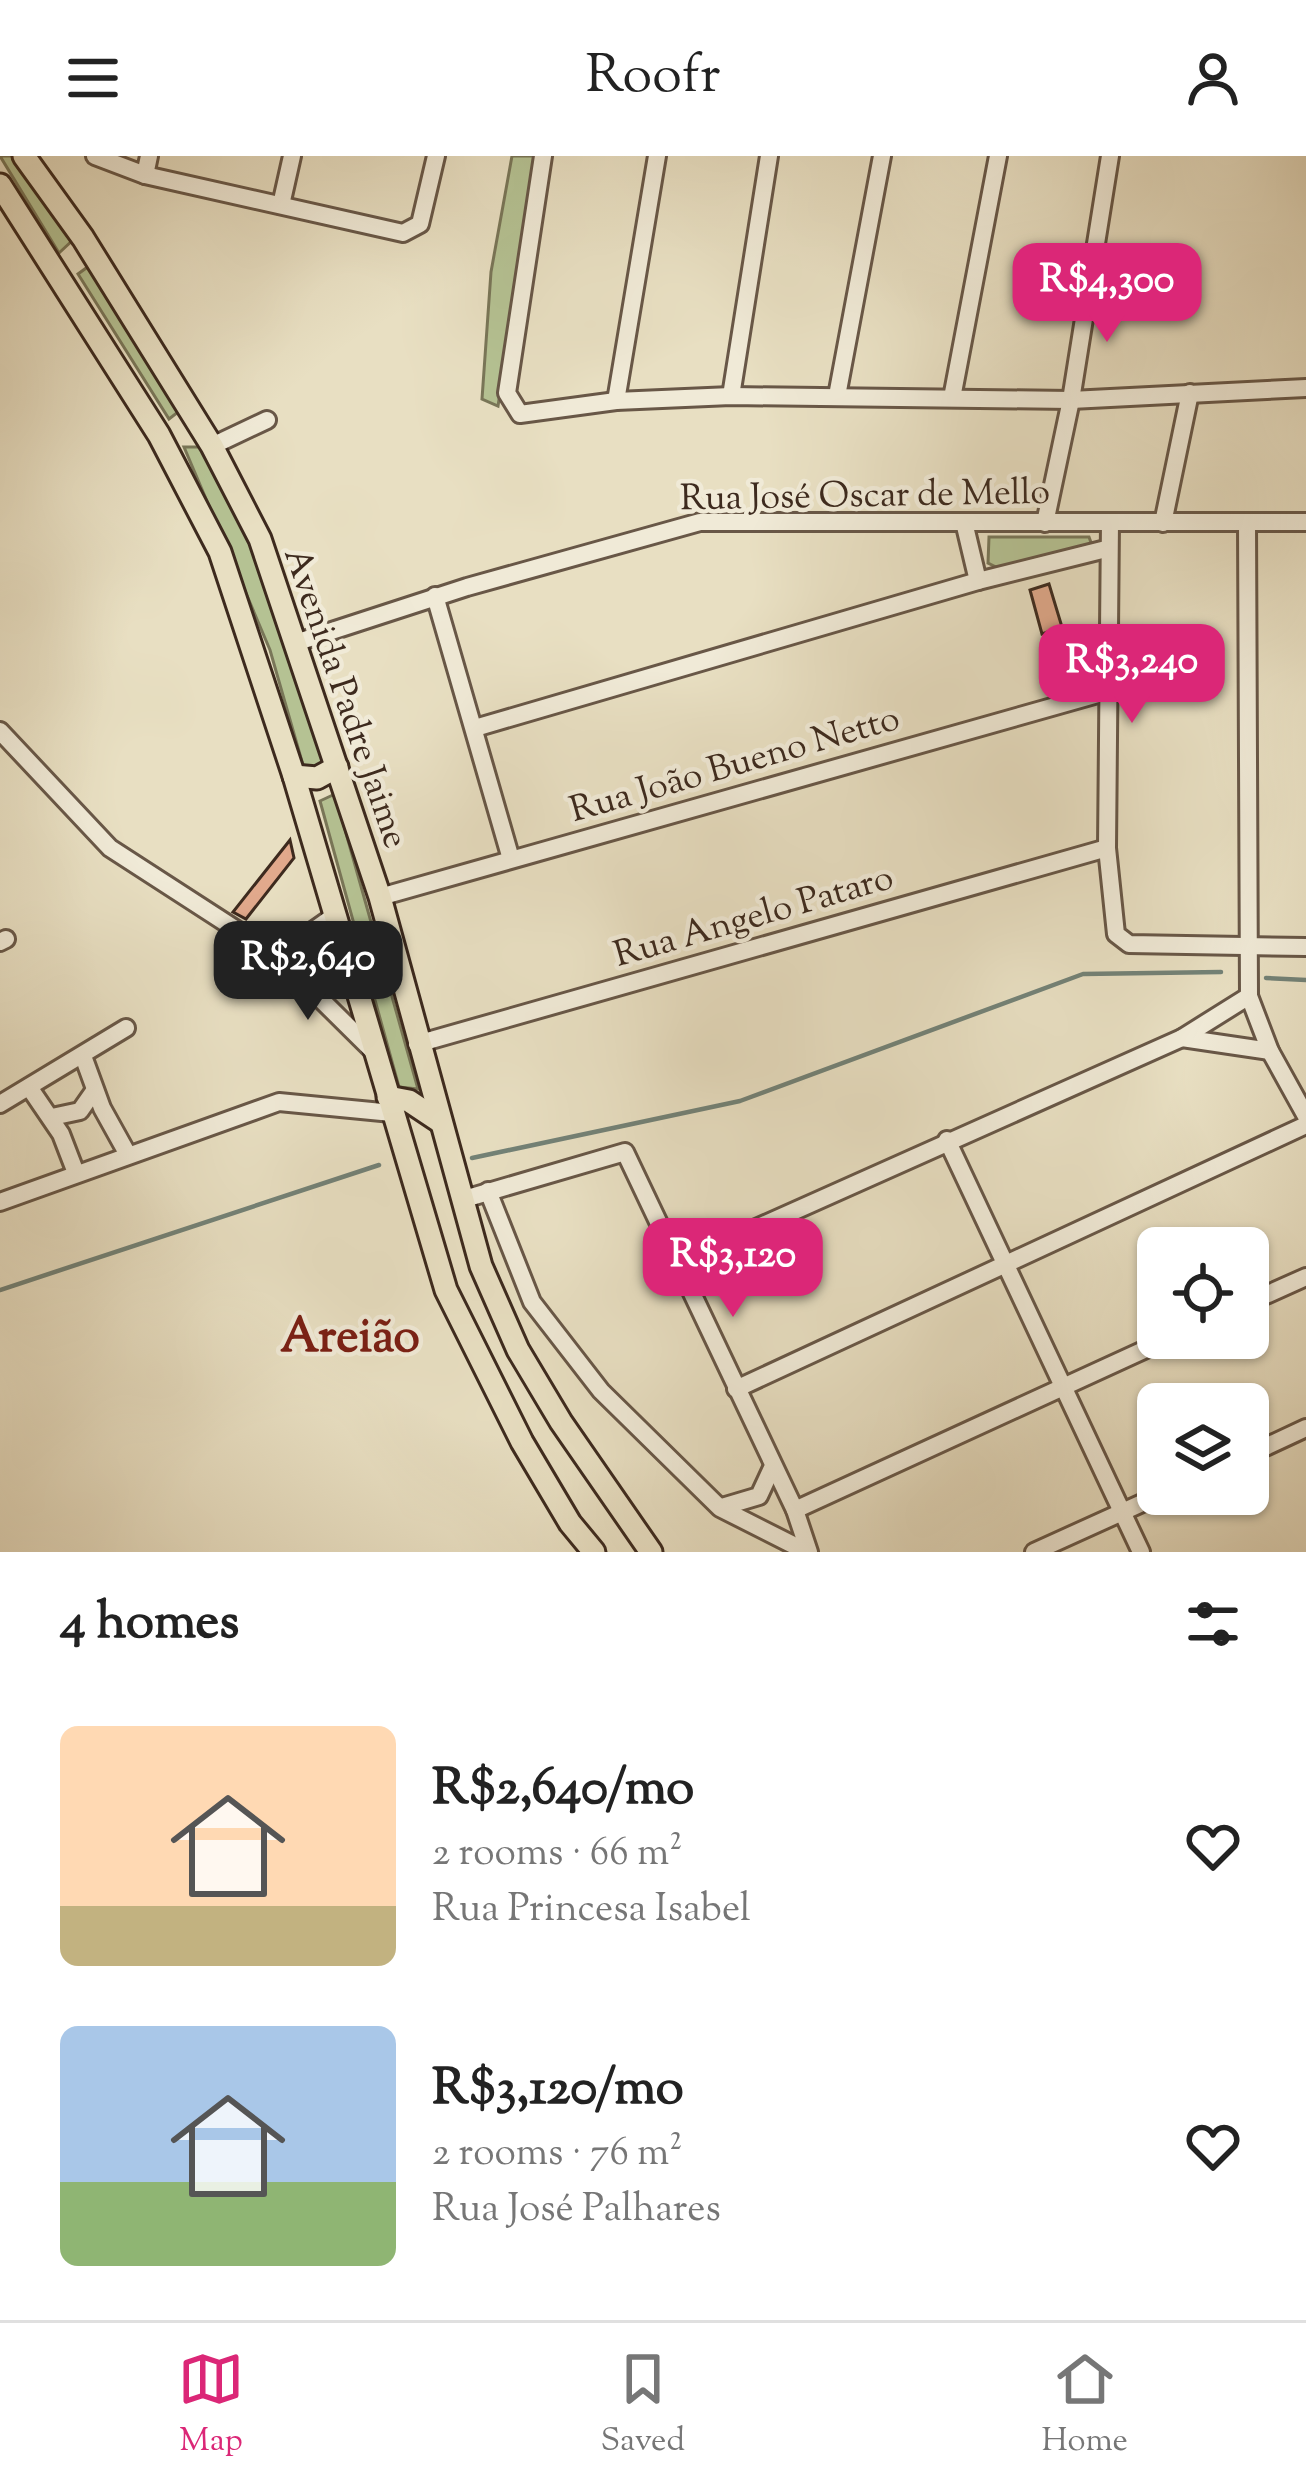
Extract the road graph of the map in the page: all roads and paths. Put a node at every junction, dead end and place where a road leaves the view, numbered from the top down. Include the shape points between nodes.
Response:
1 (95, 156) edge
2 (292, 156) edge
3 (436, 156) edge
4 (543, 156) edge
5 (657, 156) edge
6 (769, 156) edge
7 (882, 156) edge
8 (998, 156) edge
9 (1110, 156) edge
10 (28, 157) edge
11 (147, 165) edge
12 (0, 185) edge
13 (281, 205) junction
14 (82, 238) junction
15 (50, 258) junction
16 (1306, 388) edge
17 (1190, 393) junction
18 (731, 396) junction
19 (837, 396) junction
20 (952, 398) junction
21 (1072, 400) junction
22 (616, 401) junction
23 (193, 416) junction
24 (267, 420) dead end
25 (159, 435) junction
26 (212, 446) junction
27 (964, 522) junction
28 (1110, 522) junction
29 (1246, 522) junction
30 (1306, 522) edge
31 (1045, 523) junction
32 (1162, 523) junction
33 (1106, 550) junction
34 (977, 581) junction
35 (435, 596) junction
36 (298, 642) junction
37 (1105, 692) junction
38 (475, 728) junction
39 (0, 731) edge
40 (337, 767) junction
41 (294, 776) junction
42 (1107, 848) junction
43 (511, 859) junction
44 (380, 897) junction
45 (334, 916) junction
46 (1306, 946) edge
47 (1248, 947) junction
48 (277, 956) junction
49 (1249, 996) junction
50 (126, 1028) dead end
51 (1182, 1038) junction
52 (417, 1044) junction
53 (1270, 1051) junction
54 (376, 1053) junction
55 (83, 1056) junction
56 (1297, 1080) edge
57 (28, 1088) junction
58 (94, 1091) junction
59 (0, 1104) edge
60 (390, 1105) junction
61 (52, 1117) junction
62 (439, 1120) junction
63 (1306, 1121) edge
64 (947, 1140) junction
65 (128, 1154) junction
66 (76, 1173) junction
67 (488, 1191) junction
68 (461, 1200) junction
69 (0, 1202) edge
70 (1008, 1262) junction
71 (678, 1263) junction
72 (1306, 1277) edge
73 (1269, 1294) edge
74 (1137, 1352) edge
75 (1063, 1385) junction
76 (736, 1389) junction
77 (561, 1422) junction
78 (1306, 1428) edge
79 (522, 1442) junction
80 (1269, 1445) edge
81 (772, 1468) junction
82 (1137, 1506) edge
83 (720, 1508) junction
84 (795, 1510) junction
85 (1123, 1512) junction
86 (594, 1552) edge
87 (651, 1552) edge
88 (808, 1552) edge
89 (1034, 1552) edge
90 (1141, 1552) edge

1 - 11 street
2 - 13 street
3 - 13 street via 420,224 411,232
4 - 22 street via 507,393 514,411 526,416
5 - 22 street
6 - 18 street
7 - 19 street
8 - 20 street
9 - 21 street
10 - 14 main road, Avenida Padre Jaime
11 - 13 street
12 - 15 main road, Avenida Padre Jaime
14 - 15 main road via 71,253
14 - 23 main road, Avenida Padre Jaime
15 - 25 main road, Avenida Padre Jaime
16 - 17 street
17 - 21 street
17 - 32 street
18 - 19 street
18 - 22 street
19 - 20 street
20 - 21 street
21 - 31 street
23 - 25 main road
23 - 26 main road, Avenida Padre Jaime
24 - 26 street
25 - 41 main road, Avenida Padre Jaime via 220,552
26 - 36 main road, Avenida Padre Jaime via 260,539
27 - 31 street, Rua José Oscar de Mello
27 - 34 street
27 - 35 street, Rua José Oscar de Mello via 700,522
28 - 31 street, Rua José Oscar de Mello
28 - 32 street, Rua José Oscar de Mello
28 - 33 street
29 - 30 street, Rua José Oscar de Mello
29 - 32 street, Rua José Oscar de Mello
29 - 47 street
33 - 34 street
33 - 37 street
34 - 38 street
35 - 36 street, Rua José Oscar de Mello
35 - 38 street
36 - 40 main road, Avenida Padre Jaime
37 - 42 street
37 - 43 street, Rua João Bueno Netto
38 - 43 street
39 - 48 street via 110,848
40 - 41 main road via 317,778
40 - 44 main road, Avenida Padre Jaime
41 - 45 main road, Avenida Padre Jaime
42 - 47 street via 1120,940
42 - 52 street, Rua Angelo Pataro
43 - 44 street, Rua João Bueno Netto
44 - 52 main road, Avenida Padre Jaime
45 - 48 street
45 - 54 main road, Avenida Padre Jaime
46 - 47 street
47 - 49 street
48 - 54 street
49 - 51 street
49 - 53 street
50 - 55 street
51 - 53 street
51 - 64 street
52 - 62 main road, Avenida Padre Jaime
53 - 56 street
54 - 60 main road, Avenida Padre Jaime
55 - 57 street
55 - 58 street
56 - 63 street
57 - 59 street
57 - 61 street
58 - 61 street via 80,1111
58 - 65 street
60 - 62 main road via 409,1101
60 - 65 street via 279,1102
60 - 79 main road, Avenida Padre Jaime via 446,1290
61 - 66 street
62 - 68 main road, Avenida Padre Jaime
63 - 70 street
64 - 70 street
64 - 71 street
65 - 66 street
66 - 69 street
67 - 68 street
67 - 71 street via 625,1152
67 - 83 street via 532,1302 601,1391
68 - 77 main road, Avenida Padre Jaime via 518,1350
70 - 75 street
70 - 76 street
71 - 76 street
72 - 73 street
74 - 75 street
75 - 84 street
75 - 85 street
76 - 81 street
77 - 79 main road
77 - 87 main road, Avenida Padre Jaime
78 - 80 street
79 - 86 main road, Avenida Padre Jaime
81 - 83 street via 759,1496
81 - 84 street
82 - 85 street
83 - 88 street
84 - 88 street
85 - 89 street
85 - 90 street

